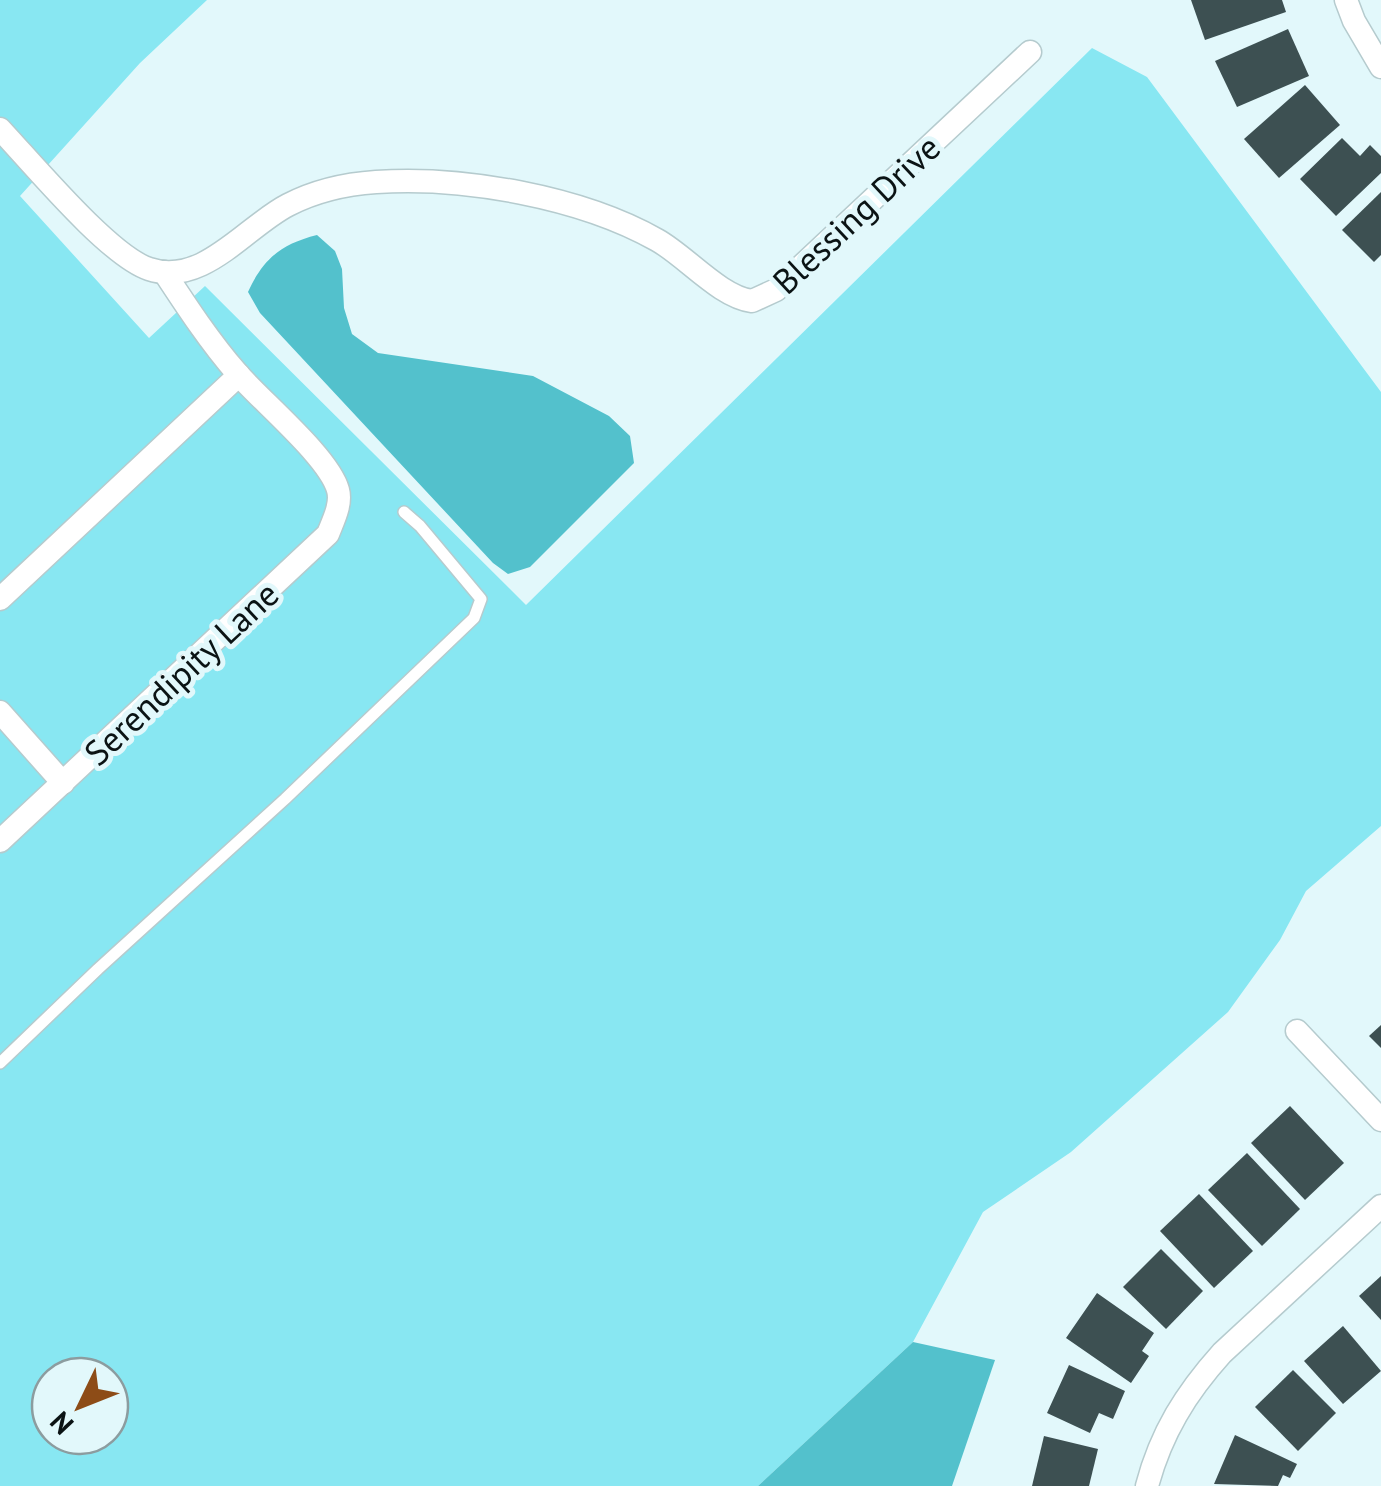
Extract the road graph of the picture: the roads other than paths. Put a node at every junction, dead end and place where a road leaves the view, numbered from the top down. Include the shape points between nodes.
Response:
1 (1346, 0) edge
2 (1030, 52) dead end
3 (1381, 67) edge
4 (0, 129) edge
5 (164, 272) junction
6 (239, 376) junction
7 (404, 512) dead end
8 (0, 599) edge
9 (0, 712) edge
10 (63, 783) junction
11 (0, 841) edge
12 (1297, 1030) dead end
13 (0, 1063) edge
14 (1381, 1120) edge
15 (1381, 1206) edge
16 (1147, 1486) edge

1 - 3 street
2 - 5 street, Blessing Drive via 765,298 740,299 660,242 590,210 521,194 406,182 313,194 274,212 207,262
4 - 5 street via 123,256
5 - 6 street
6 - 8 street
6 - 10 street, Serendipity Lane via 328,470 338,492 328,534
7 - 13 lane via 481,599 474,618
9 - 10 street
10 - 11 street, Serendipity Lane
12 - 14 street
15 - 16 street via 1200,1378 1166,1430

